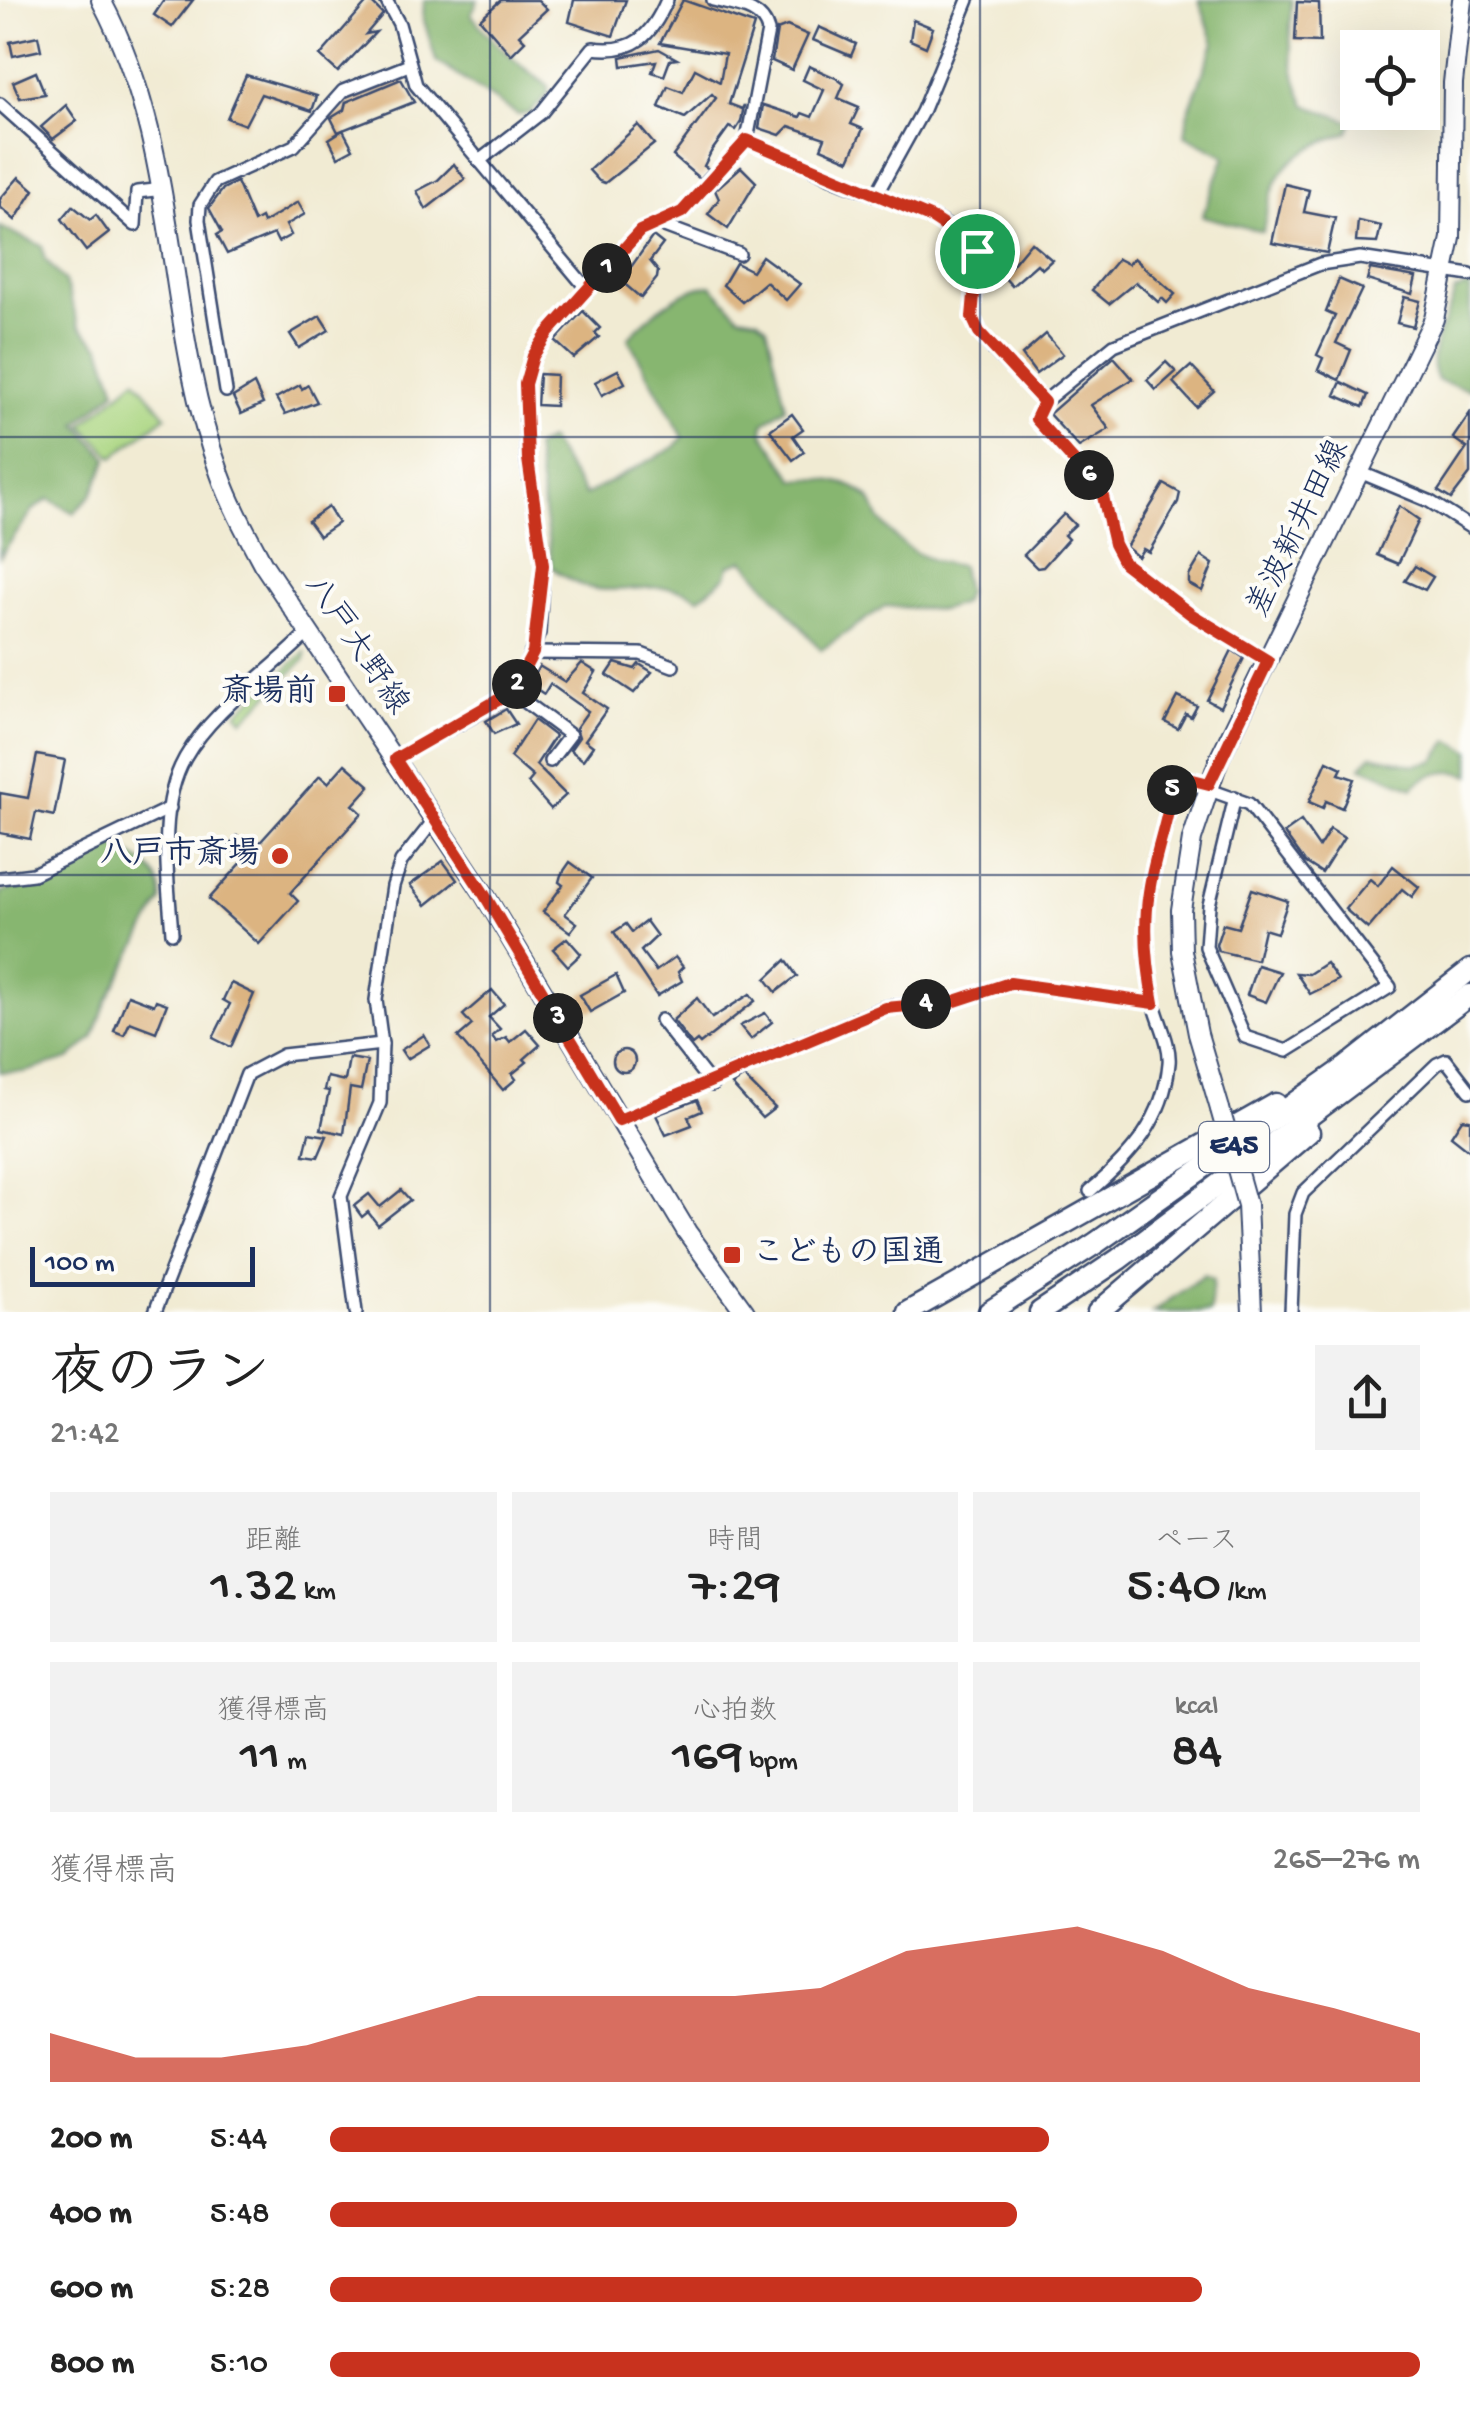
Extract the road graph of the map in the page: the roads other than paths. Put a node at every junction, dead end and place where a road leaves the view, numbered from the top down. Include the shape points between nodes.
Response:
1 (101, 0) edge
2 (386, 0) edge
3 (666, 0) edge
4 (714, 0) edge
5 (968, 0) edge
6 (1462, 0) edge
7 (409, 65) junction
8 (0, 104) edge
9 (747, 140) junction
10 (480, 162) junction
11 (164, 189) junction
12 (876, 195) junction
13 (659, 224) junction
14 (739, 254) dead end
15 (1446, 273) junction
16 (1470, 275) edge
17 (588, 290) junction
18 (226, 391) dead end
19 (1044, 402) junction
20 (1362, 472) junction
21 (1470, 527) edge
22 (310, 632) junction
23 (533, 653) junction
24 (1268, 661) junction
25 (672, 666) dead end
26 (512, 692) junction
27 (395, 759) junction
28 (550, 761) dead end
29 (1208, 786) junction
30 (1235, 796) junction
31 (170, 808) junction
32 (434, 818) junction
33 (0, 878) edge
34 (172, 932) dead end
35 (1470, 970) edge
36 (1470, 995) edge
37 (1154, 1003) junction
38 (1447, 1014) junction
39 (661, 1020) dead end
40 (382, 1044) junction
41 (1345, 1068) junction
42 (712, 1084) junction
43 (1470, 1092) edge
44 (619, 1120) junction
45 (1090, 1191) dead end
46 (155, 1312) edge
47 (356, 1312) edge
48 (745, 1312) edge
49 (908, 1312) edge
50 (989, 1312) edge
51 (1040, 1312) edge
52 (1098, 1312) edge
53 (1252, 1312) edge
54 (1291, 1312) edge

1 - 11 main road, 八戸大野線 via 141,88
2 - 7 street via 400,24
3 - 10 street via 650,34 624,47 594,48 541,113
4 - 9 street via 766,20
5 - 12 street via 922,112
6 - 15 main road, 差波新井田線
7 - 10 street via 416,85
7 - 18 street via 343,91 294,146 228,174 207,193 199,220
8 - 11 street via 136,225 138,192
9 - 12 street
9 - 13 street via 706,190
10 - 17 street
11 - 22 main road, 八戸大野線 via 202,413 219,472 263,564
12 - 19 street via 932,218 977,251 985,273 972,317
13 - 14 street
13 - 17 street via 640,231
15 - 16 street
15 - 19 street via 1360,258 1320,264 1114,344
15 - 20 main road, 差波新井田線 via 1422,348
17 - 23 street via 548,333 525,384 543,565
19 - 24 street via 1036,419 1102,492 1124,563
20 - 21 street
20 - 24 main road, 差波新井田線
22 - 27 main road, 八戸大野線
22 - 31 street via 194,745
23 - 25 street via 641,654
23 - 26 street
24 - 29 main road, 差波新井田線
26 - 27 street
26 - 28 street via 570,735
27 - 32 main road, 八戸大野線
29 - 30 street
29 - 37 street via 1185,778 1173,784 1148,894
29 - 53 main road, 差波新井田線, bridge via 1184,874 1182,951 1198,1034 1248,1205
30 - 30 street via 1206,947 1244,1036 1286,1052 1390,986 1249,804
31 - 33 street via 33,874
31 - 34 street
32 - 40 street via 401,862 393,886 376,1000
32 - 44 main road, 八戸大野線
35 - 41 highway, E45
36 - 38 highway, E45
37 - 42 street via 1010,983 952,1002 867,1012
37 - 45 street via 1170,1061 1156,1113 1140,1146
38 - 51 highway, E45
38 - 52 highway
39 - 42 street
40 - 46 street via 283,1054 247,1074
40 - 47 street via 380,1103 340,1196
41 - 49 highway
41 - 50 highway, E45
42 - 44 street
43 - 54 street via 1446,1060 1438,1064 1312,1180 1295,1214
44 - 48 main road, 八戸大野線

